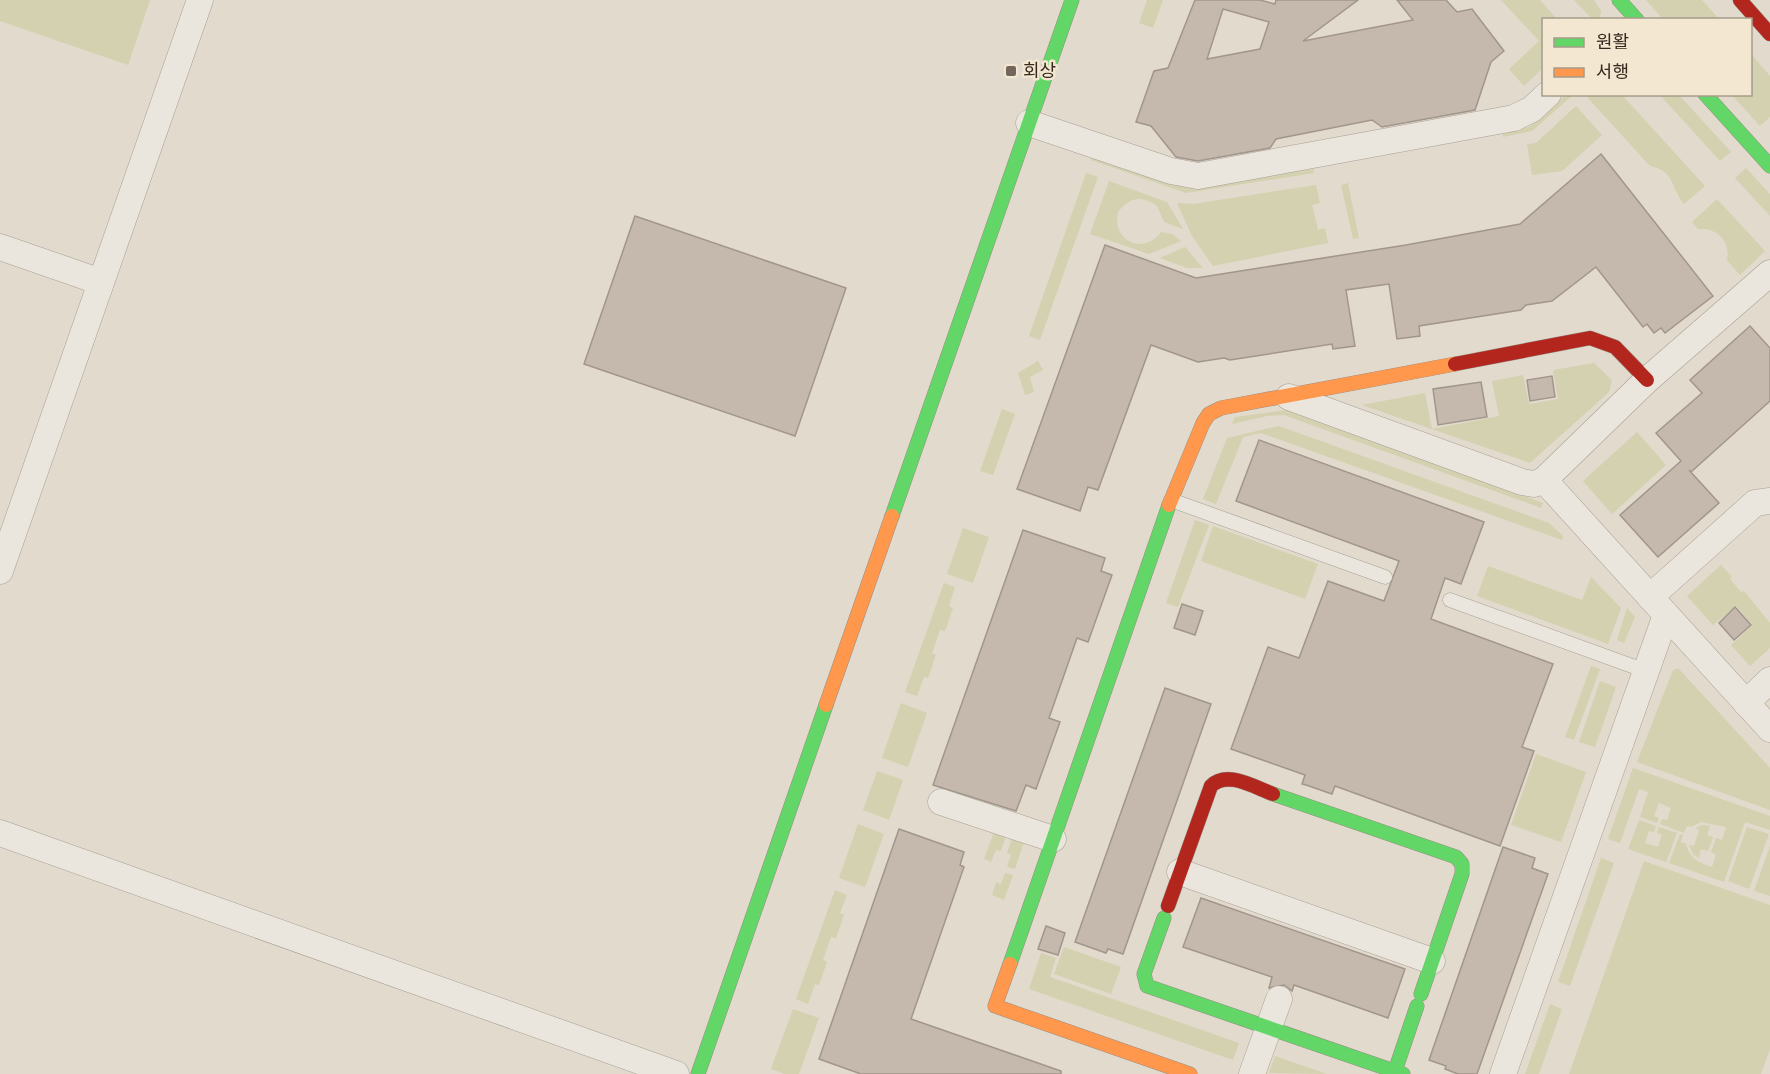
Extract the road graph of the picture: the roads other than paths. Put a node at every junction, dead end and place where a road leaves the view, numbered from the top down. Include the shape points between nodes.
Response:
1 (200, 0) edge
2 (1072, 0) edge
3 (1740, 0) edge
4 (1770, 34) edge
5 (1546, 96) edge
6 (1707, 96) edge
7 (1029, 123) junction
8 (1770, 166) edge
9 (0, 247) edge
10 (1770, 273) edge
11 (101, 282) junction
12 (1647, 380) junction
13 (1289, 397) junction
14 (1544, 480) junction
15 (1171, 500) junction
16 (1770, 501) edge
17 (0, 572) edge
18 (1385, 577) dead end
19 (1450, 600) dead end
20 (1658, 606) junction
21 (1646, 671) junction
22 (1770, 680) edge
23 (1746, 703) junction
24 (1770, 729) edge
25 (941, 802) dead end
26 (0, 833) edge
27 (1053, 839) junction
28 (1180, 872) junction
29 (1432, 961) junction
30 (1279, 999) dead end
31 (1268, 1028) junction
32 (1399, 1073) edge
33 (676, 1074) edge
34 (698, 1074) edge
35 (1190, 1074) edge
36 (1252, 1074) edge
37 (1503, 1074) edge

1 - 11 street
2 - 7 main road
3 - 4 main road
5 - 7 street via 1514,118 1197,176 1171,171
6 - 8 main road
7 - 34 main road
9 - 11 street
10 - 12 street
11 - 17 street
12 - 13 main road via 1615,346 1603,339 1590,338
12 - 14 street
13 - 14 street via 1522,482 1534,484
13 - 15 main road via 1221,408 1209,414
14 - 20 street
15 - 18 lane
15 - 27 main road
16 - 20 street via 1755,503
19 - 21 lane
20 - 21 street
20 - 23 street
21 - 37 street
22 - 23 street
23 - 24 street
25 - 27 street
26 - 33 street
27 - 35 main road via 995,1006
28 - 29 street
28 - 29 main road via 1211,786 1227,778 1456,857 1462,864 1462,874
28 - 31 main road via 1144,974 1147,987
29 - 32 main road
30 - 31 street
31 - 32 main road
31 - 36 street

